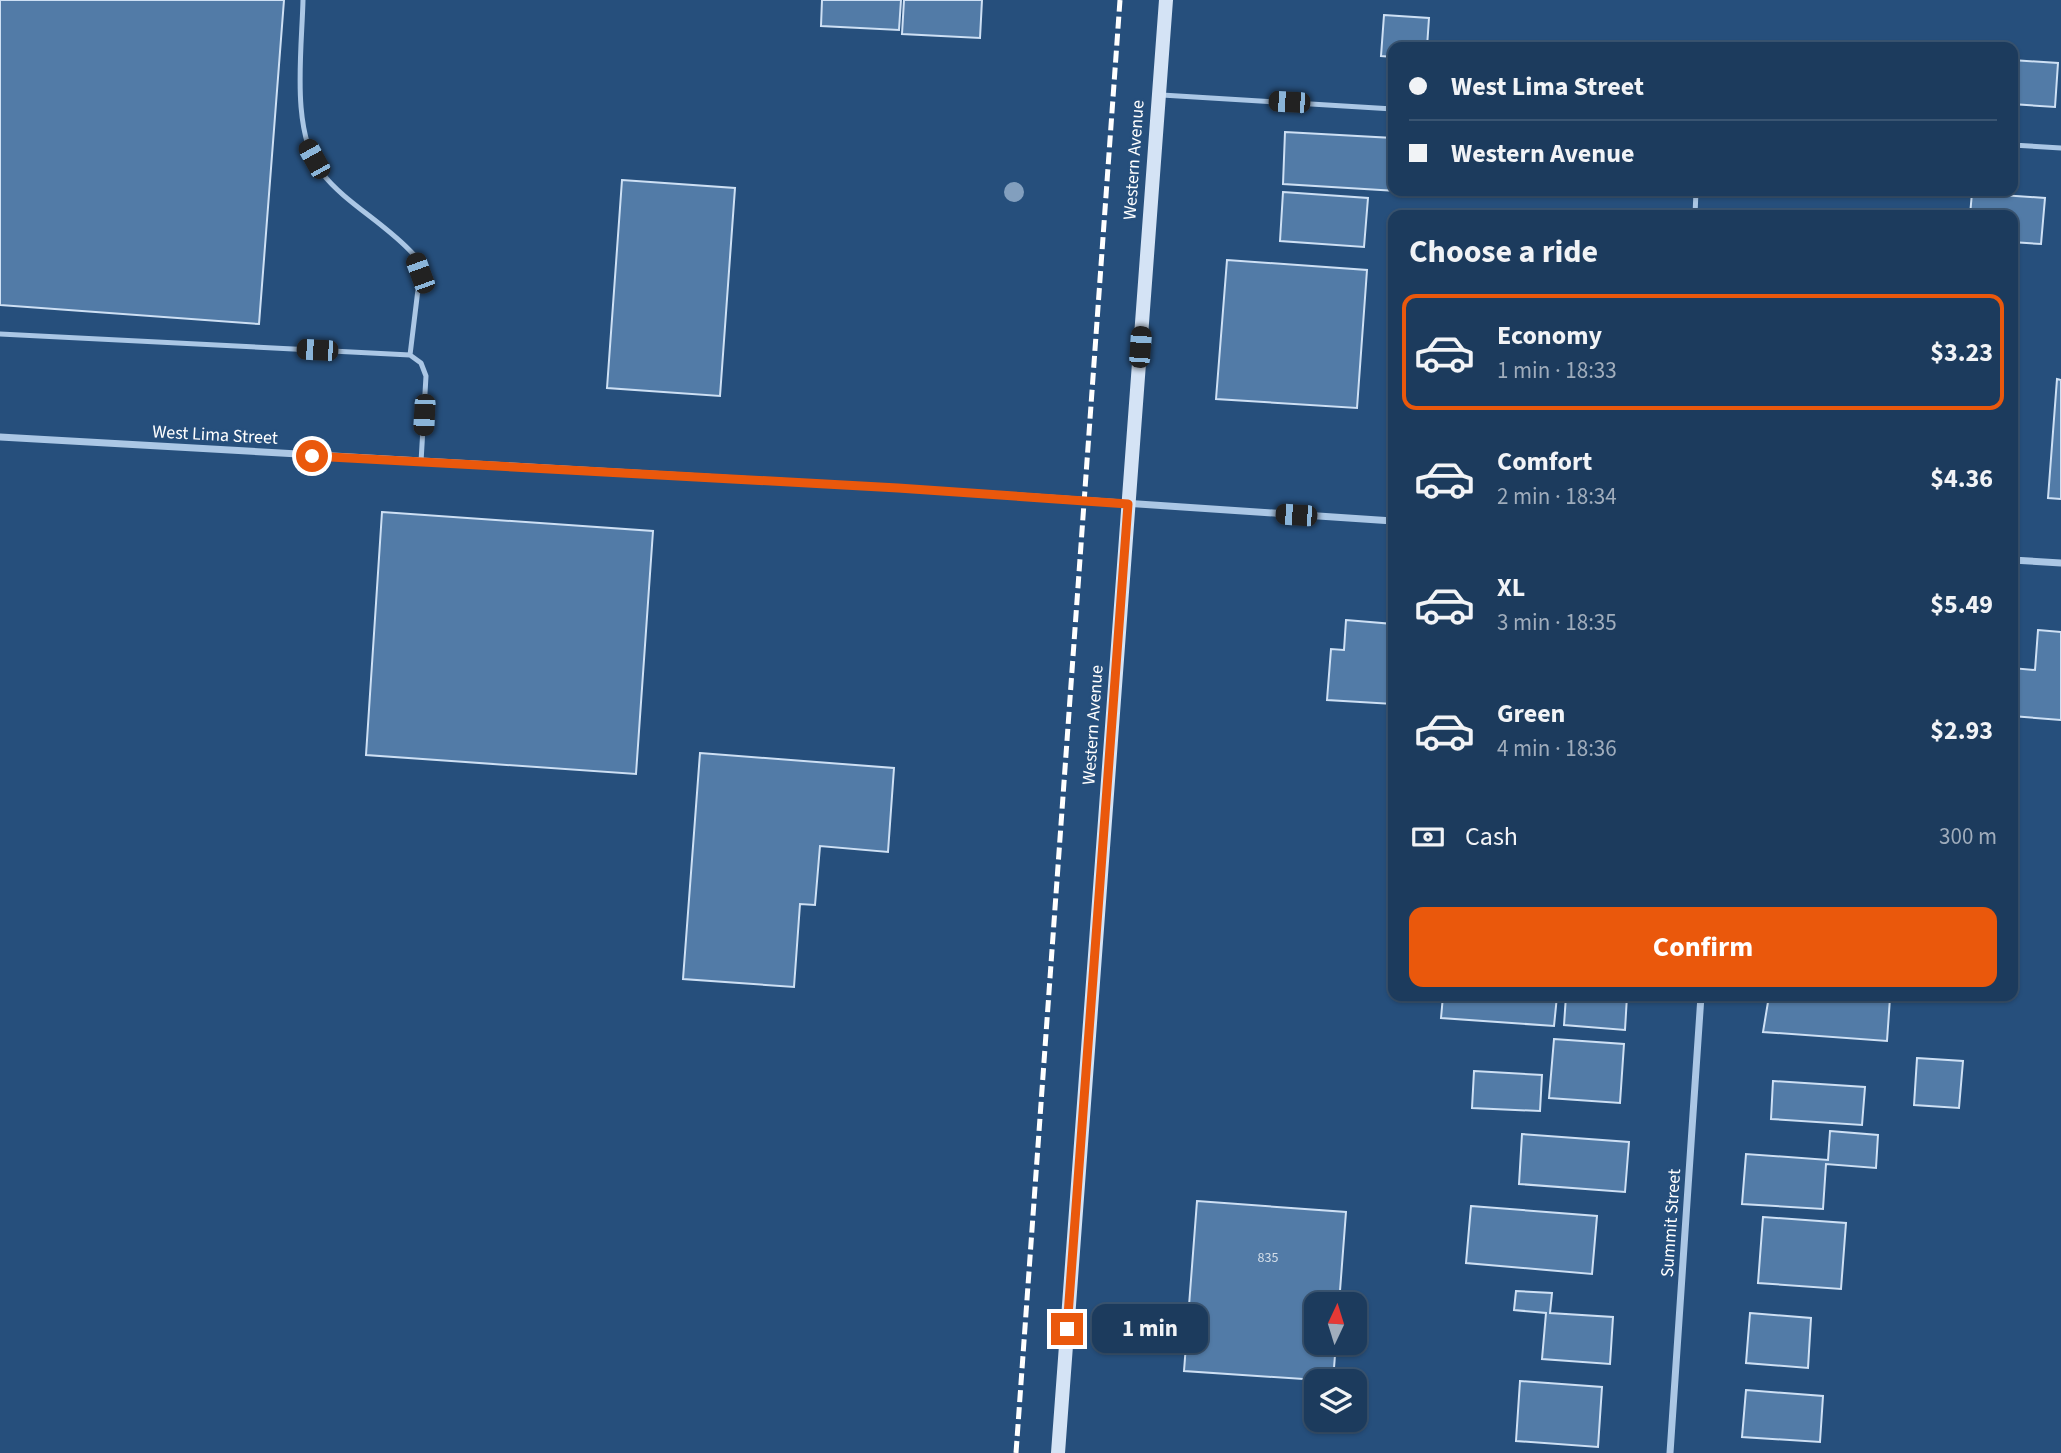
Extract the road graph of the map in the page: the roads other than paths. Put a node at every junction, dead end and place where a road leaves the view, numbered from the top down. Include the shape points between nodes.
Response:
1 (303, 0) edge
2 (1166, 0) edge
3 (1159, 94) junction
4 (1388, 109) edge
5 (2018, 145) edge
6 (2061, 148) edge
7 (0, 334) edge
8 (410, 355) junction
9 (0, 437) edge
10 (421, 462) junction
11 (1128, 504) junction
12 (1388, 521) edge
13 (2018, 560) edge
14 (2061, 563) edge
15 (1701, 1001) edge
16 (1058, 1453) edge
17 (1670, 1453) edge

1 - 8 lane via 305,144 322,174 414,255 420,273
2 - 3 main road, Western Avenue
3 - 4 lane
3 - 11 main road, Western Avenue
5 - 6 lane
7 - 8 lane
8 - 10 lane via 421,363 426,376
9 - 10 street, West Lima Street
10 - 11 street, West Lima Street
11 - 12 street, West Lima Street
11 - 16 main road, Western Avenue
13 - 14 street
15 - 17 street, Summit Street

